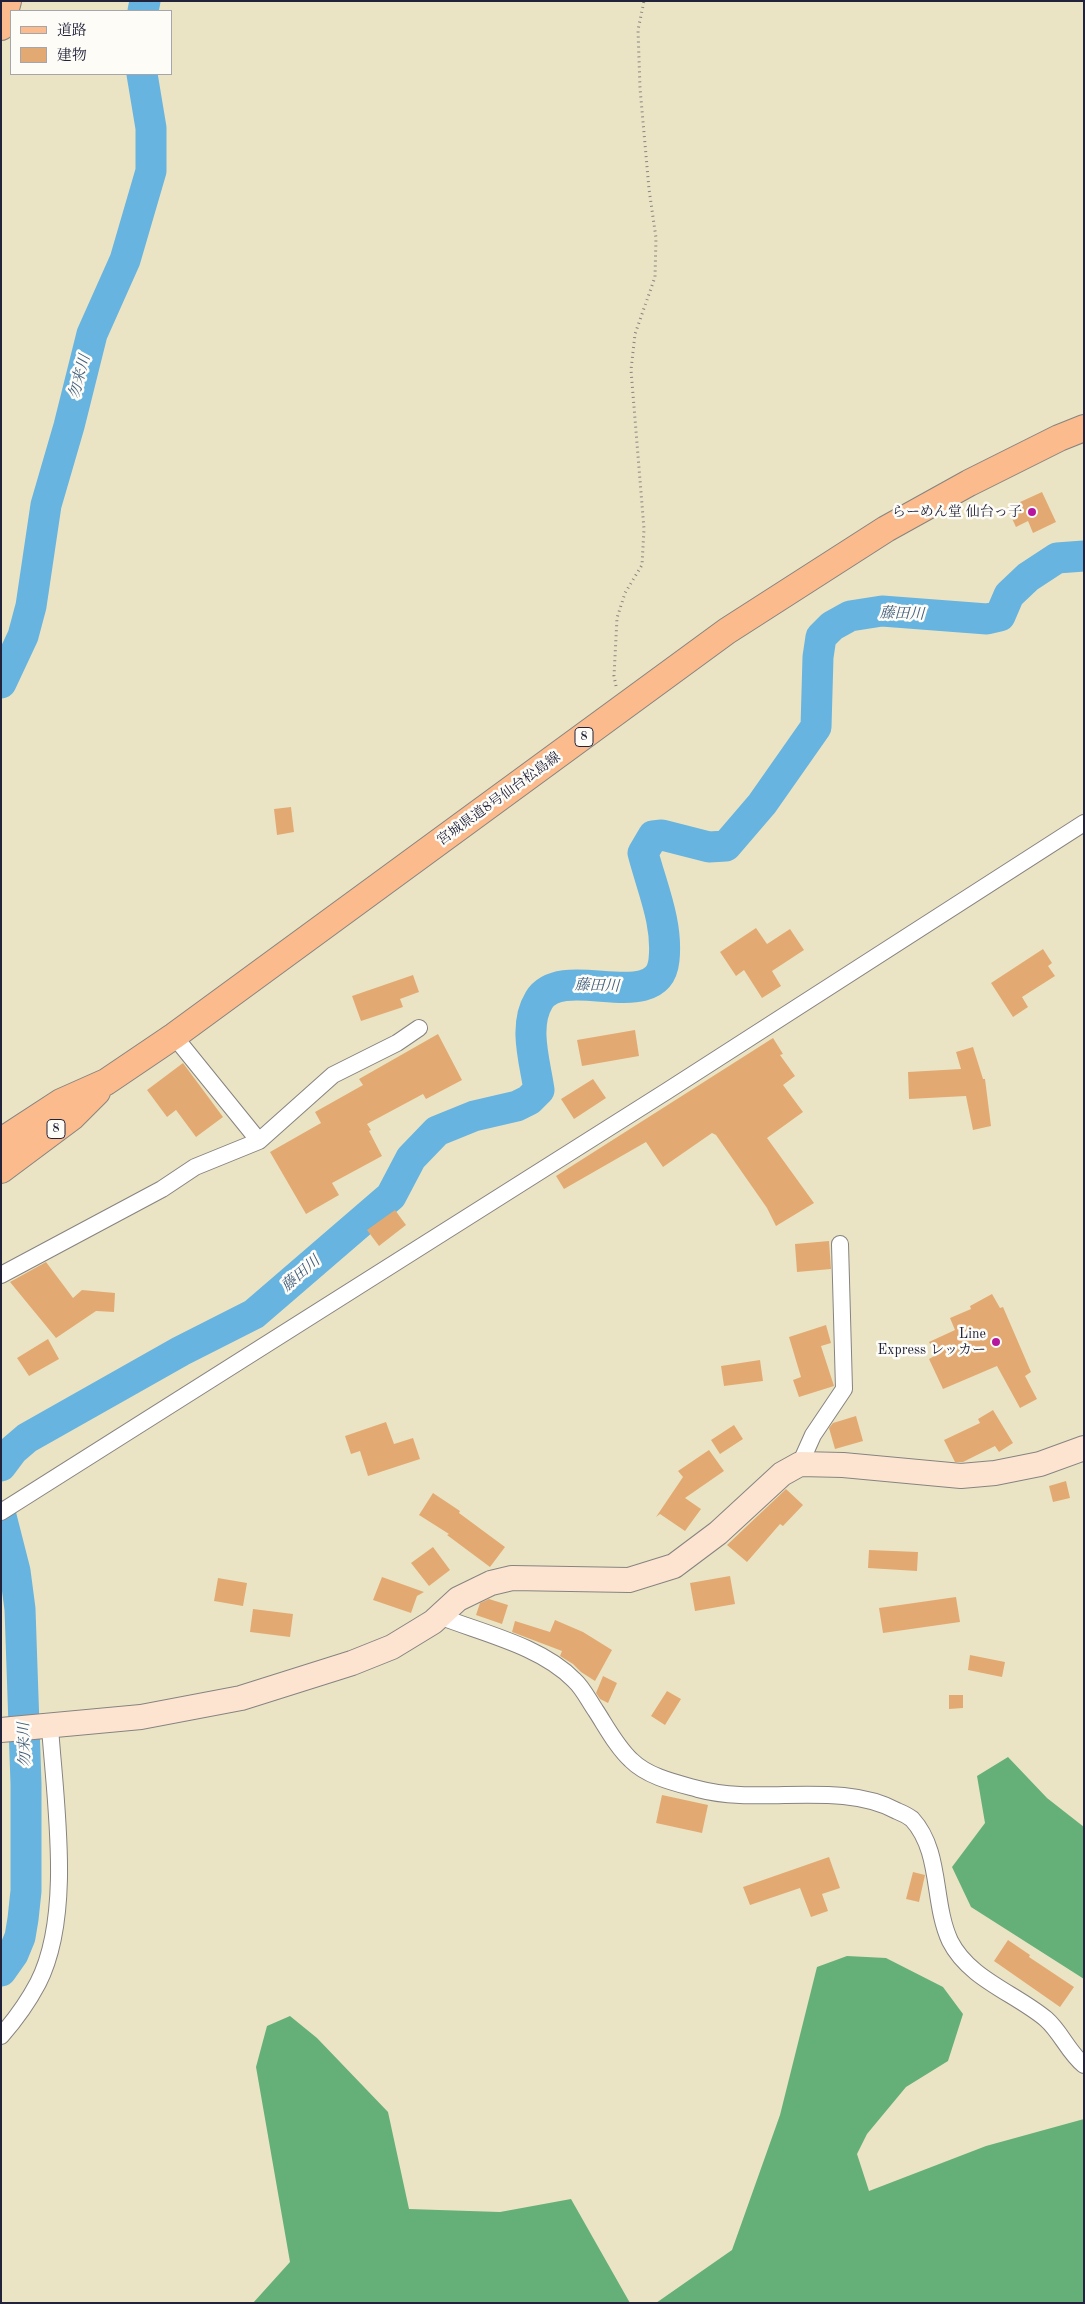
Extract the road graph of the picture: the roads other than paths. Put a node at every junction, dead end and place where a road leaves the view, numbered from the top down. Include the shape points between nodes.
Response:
1 (8, 1) edge
2 (1, 27) edge
3 (1084, 428) edge
4 (1084, 823) edge
5 (419, 1028) dead end
6 (174, 1036) junction
7 (106, 1082) junction
8 (1, 1141) edge
9 (259, 1141) junction
10 (1, 1170) edge
11 (840, 1244) dead end
12 (1, 1275) edge
13 (1084, 1448) edge
14 (800, 1464) junction
15 (6, 1509) edge
16 (439, 1616) junction
17 (50, 1727) junction
18 (1, 1730) edge
19 (1, 2036) edge
20 (1084, 2065) edge

1 - 2 main road
3 - 6 main road, 宮城県道8号仙台松島線 / 8 via 969,483 886,529 727,631
4 - 15 street via 659,1097
5 - 9 street via 397,1043 333,1075
6 - 7 main road, 宮城県道8号仙台松島線 / 8
6 - 9 street
7 - 8 main road, 宮城県道8号仙台松島線 / 8 via 62,1102
7 - 10 main road, 宮城県道8号仙台松島線 / 8 via 72,1117
9 - 12 street via 195,1167 137,1203
11 - 14 street via 844,1389 813,1435
13 - 14 street via 1040,1464 961,1476
14 - 16 street via 782,1474 718,1532 674,1566 630,1580 512,1578 491,1583 458,1599
16 - 17 street via 392,1647 240,1698 141,1717
16 - 20 street via 504,1639 545,1658 567,1674 575,1680 632,1761 655,1775 701,1790 862,1798 884,1804 910,1818 927,1840 950,1941 975,1971 1046,2020
17 - 18 street
17 - 19 street via 58,1847 58,1910 39,1982 17,2018

